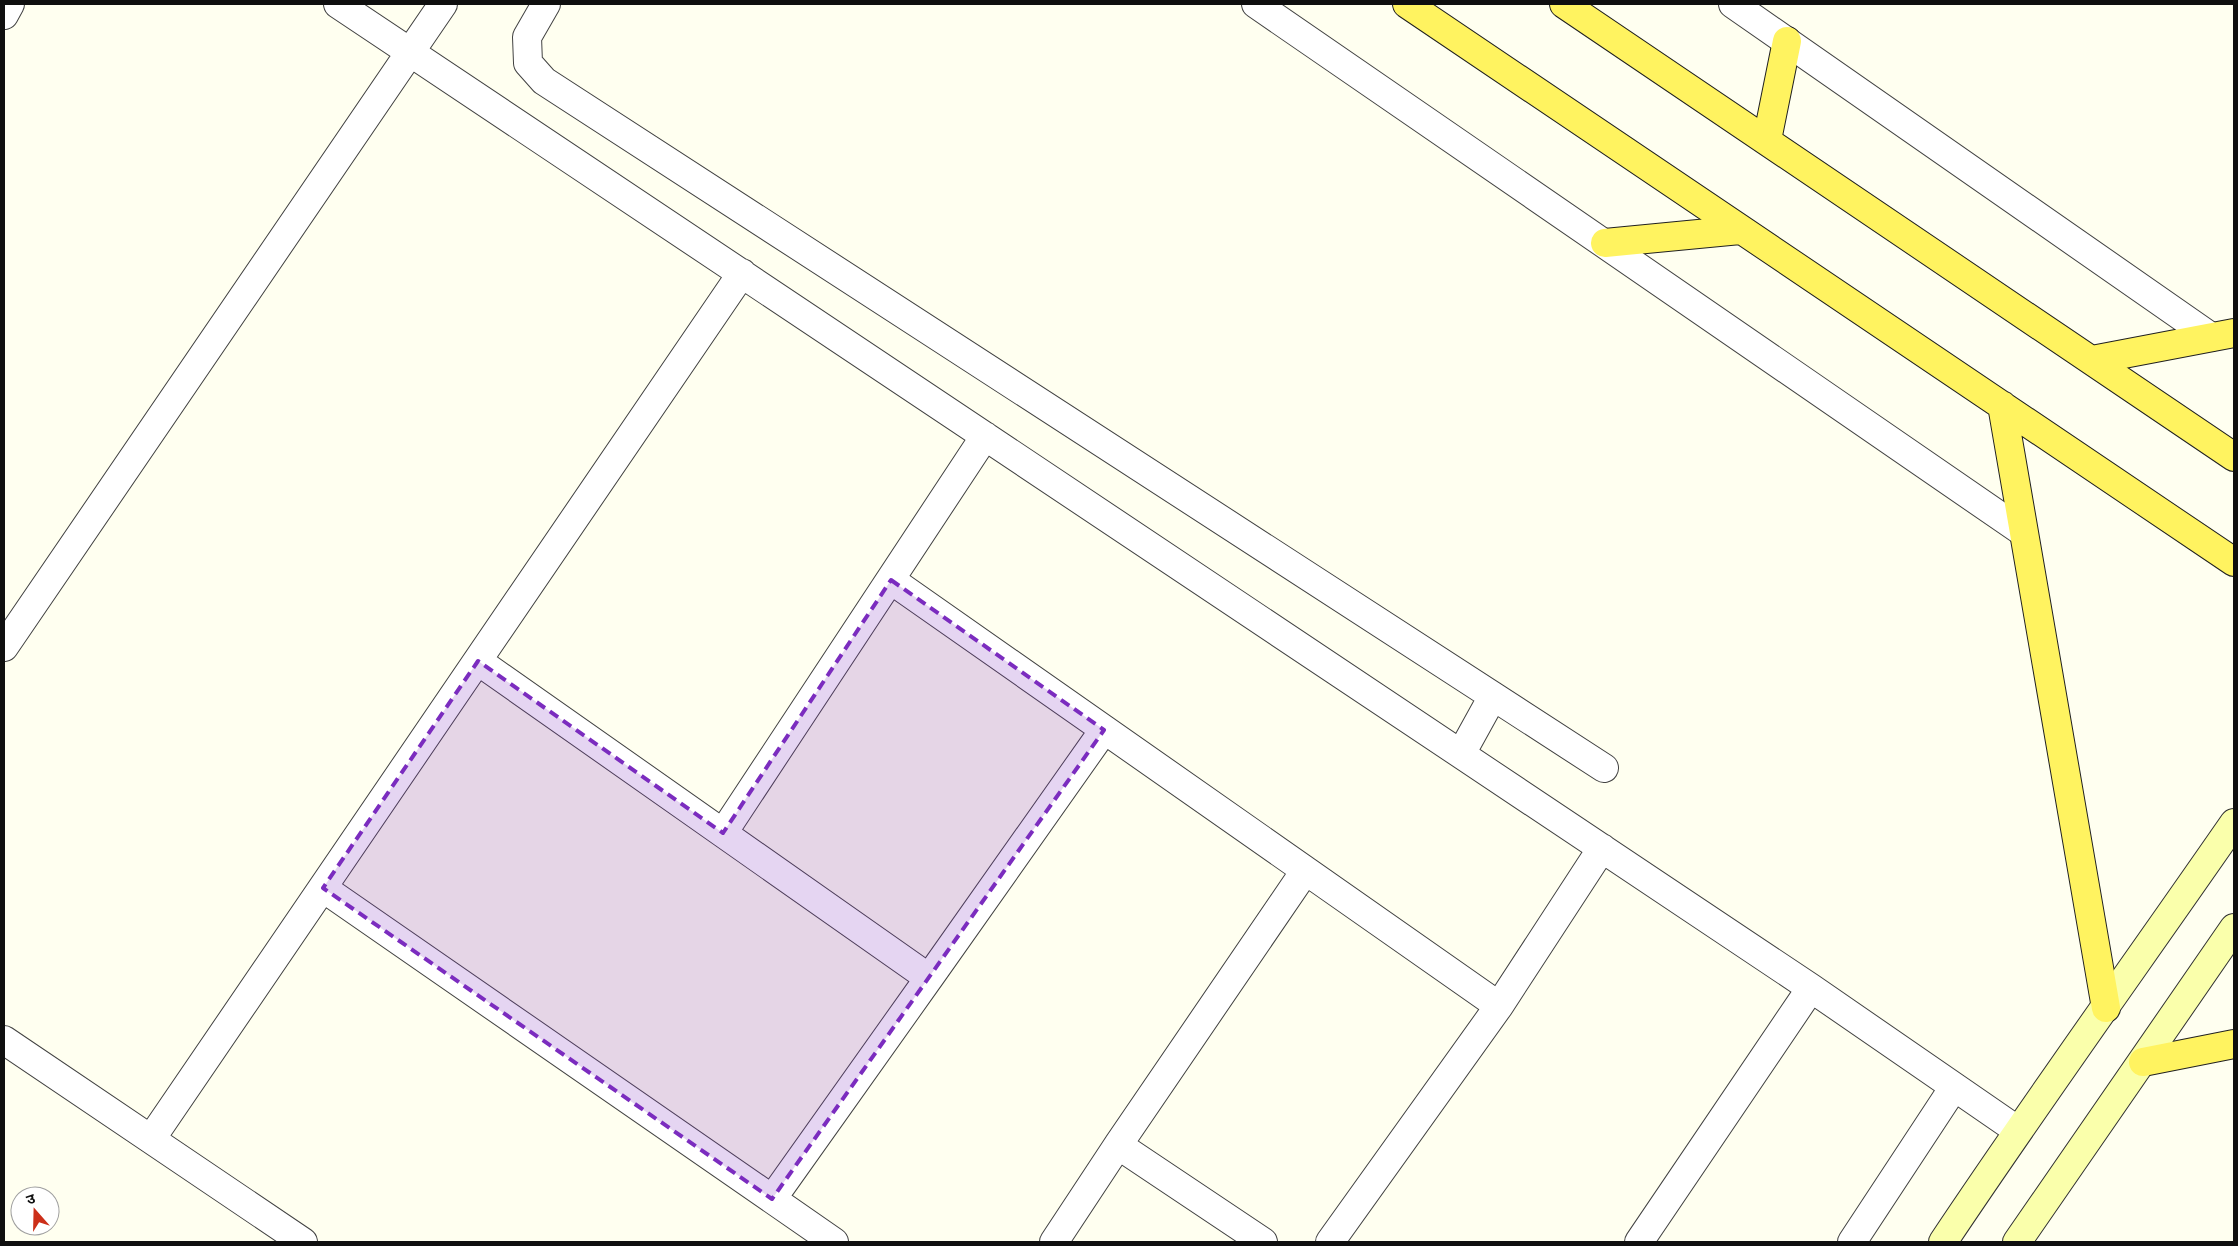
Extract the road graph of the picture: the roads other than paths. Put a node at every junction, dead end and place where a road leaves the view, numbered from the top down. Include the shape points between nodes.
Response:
1 (10, 4) edge
2 (338, 4) edge
3 (443, 4) edge
4 (546, 4) edge
5 (1256, 4) edge
6 (1407, 4) edge
7 (1564, 4) edge
8 (1733, 4) edge
9 (4, 15) edge
10 (1787, 41) junction
11 (411, 52) junction
12 (1767, 140) junction
13 (1740, 230) junction
14 (1605, 243) junction
15 (742, 273) junction
16 (2222, 335) edge
17 (2092, 360) junction
18 (2002, 405) junction
19 (985, 436) junction
20 (2234, 457) edge
21 (2023, 532) junction
22 (2234, 562) edge
23 (890, 580) junction
24 (13, 614) edge
25 (4, 647) edge
26 (478, 661) junction
27 (1493, 696) junction
28 (1104, 730) junction
29 (1461, 754) junction
30 (1604, 768) dead end
31 (2234, 823) edge
32 (723, 833) junction
33 (1602, 848) junction
34 (1305, 871) junction
35 (323, 888) junction
36 (2234, 928) edge
37 (929, 978) junction
38 (1810, 988) junction
39 (1498, 1006) junction
40 (2106, 1008) junction
41 (4, 1040) edge
42 (2234, 1044) edge
43 (2143, 1062) junction
44 (1954, 1087) junction
45 (2017, 1130) junction
46 (152, 1140) junction
47 (1118, 1145) junction
48 (772, 1199) junction
49 (303, 1242) edge
50 (834, 1242) edge
51 (1054, 1242) edge
52 (1263, 1242) edge
53 (1330, 1242) edge
54 (1639, 1242) edge
55 (1852, 1242) edge
56 (1943, 1242) edge
57 (2018, 1242) edge

1 - 9 street
2 - 11 street
3 - 11 street
4 - 27 street via 527,37 528,63 544,81
5 - 14 street
6 - 13 main road
7 - 12 main road
8 - 10 street
10 - 12 main road
10 - 16 street
11 - 15 street
11 - 24 street
12 - 17 main road
13 - 14 main road
13 - 18 main road
14 - 21 street
15 - 19 street
15 - 26 street
16 - 17 main road
17 - 20 main road
18 - 21 main road
18 - 22 main road
19 - 23 street
19 - 29 street
21 - 40 main road
23 - 28 street
23 - 32 street
24 - 25 street
26 - 32 street
26 - 35 street
27 - 29 street
27 - 30 street
28 - 34 street
28 - 37 street
29 - 33 street
31 - 40 main road
32 - 37 street
33 - 38 street
33 - 39 street
34 - 39 street
34 - 47 street
35 - 46 street
35 - 48 street
36 - 43 main road
37 - 48 street
38 - 44 street
38 - 54 street
39 - 53 street
40 - 45 main road
41 - 46 street
42 - 43 main road
43 - 57 main road
44 - 45 street
44 - 55 street
45 - 56 main road
46 - 49 street
47 - 51 street
47 - 52 street
48 - 50 street

